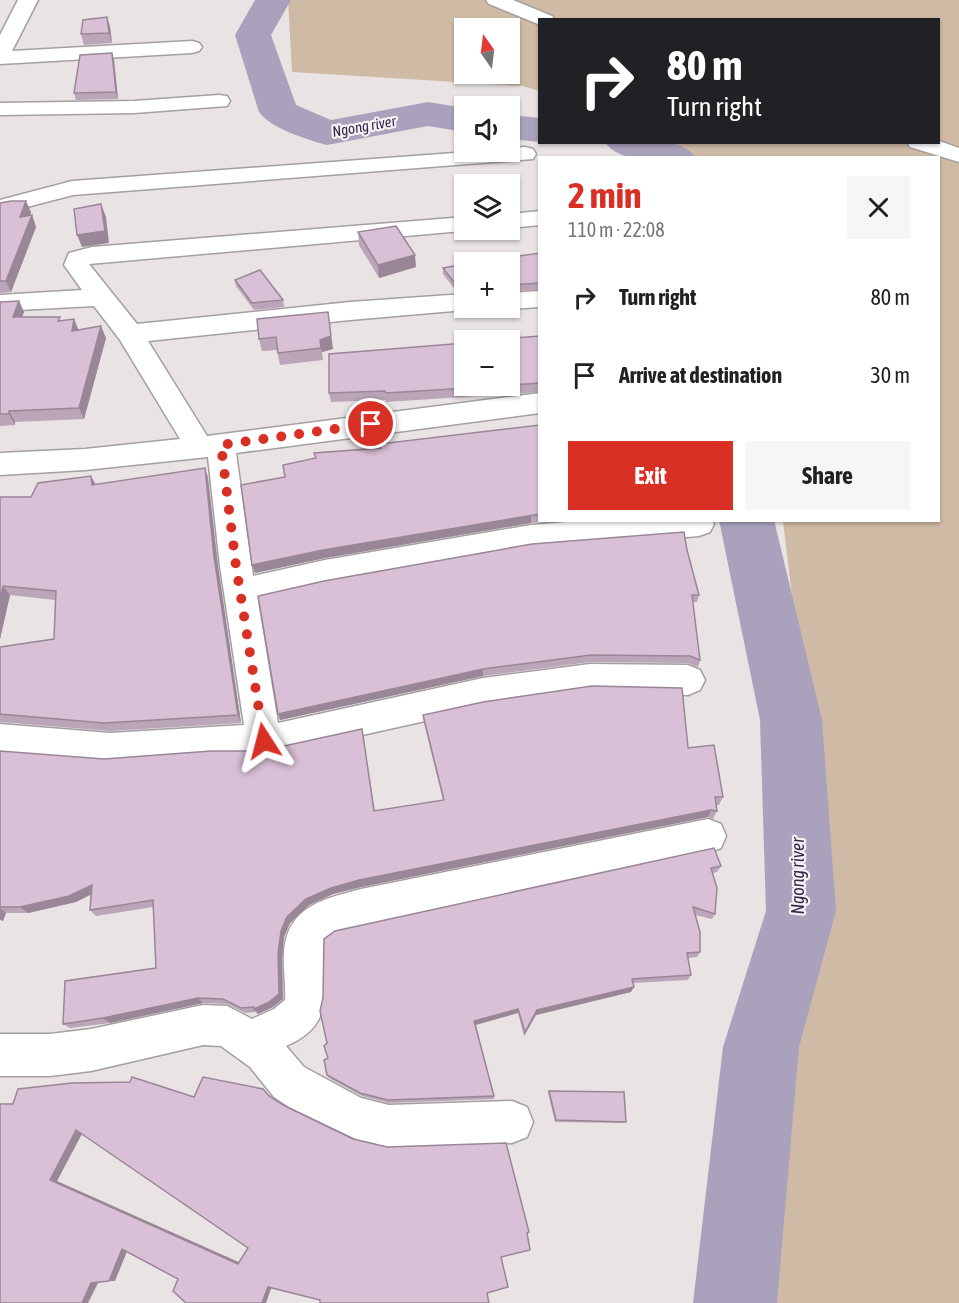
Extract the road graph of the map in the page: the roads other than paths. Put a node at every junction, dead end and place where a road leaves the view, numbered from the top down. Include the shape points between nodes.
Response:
1 (28, 0) edge
2 (496, 0) edge
3 (540, 18) edge
4 (192, 46) dead end
5 (2, 47) edge
6 (219, 101) dead end
7 (0, 110) edge
8 (924, 144) edge
9 (525, 154) dead end
10 (959, 155) edge
11 (0, 207) edge
12 (538, 218) edge
13 (520, 219) edge
14 (454, 225) edge
15 (101, 297) junction
16 (538, 299) edge
17 (520, 300) edge
18 (0, 303) edge
19 (454, 303) edge
20 (130, 334) junction
21 (538, 403) edge
22 (211, 447) junction
23 (0, 464) edge
24 (699, 524) dead end
25 (240, 592) junction
26 (688, 680) dead end
27 (0, 740) edge
28 (264, 741) junction
29 (708, 836) dead end
30 (249, 1041) junction
31 (0, 1055) edge
32 (512, 1122) dead end

1 - 5 street
2 - 3 street
4 - 5 street
6 - 7 street
8 - 10 street
9 - 11 street via 72,188
12 - 13 street
14 - 15 street via 78,259 76,266
15 - 18 street
15 - 20 street
16 - 17 street
19 - 20 street
20 - 22 street
21 - 22 street
22 - 23 street
22 - 25 street
24 - 25 street via 531,537
25 - 28 street
26 - 28 street via 590,678 483,693
27 - 28 street via 110,749
29 - 30 street via 361,908 319,922 307,931 303,942 304,1007 296,1019
30 - 31 street via 227,1026 203,1025 91,1050
30 - 32 street via 265,1052 289,1082 369,1122 389,1126

